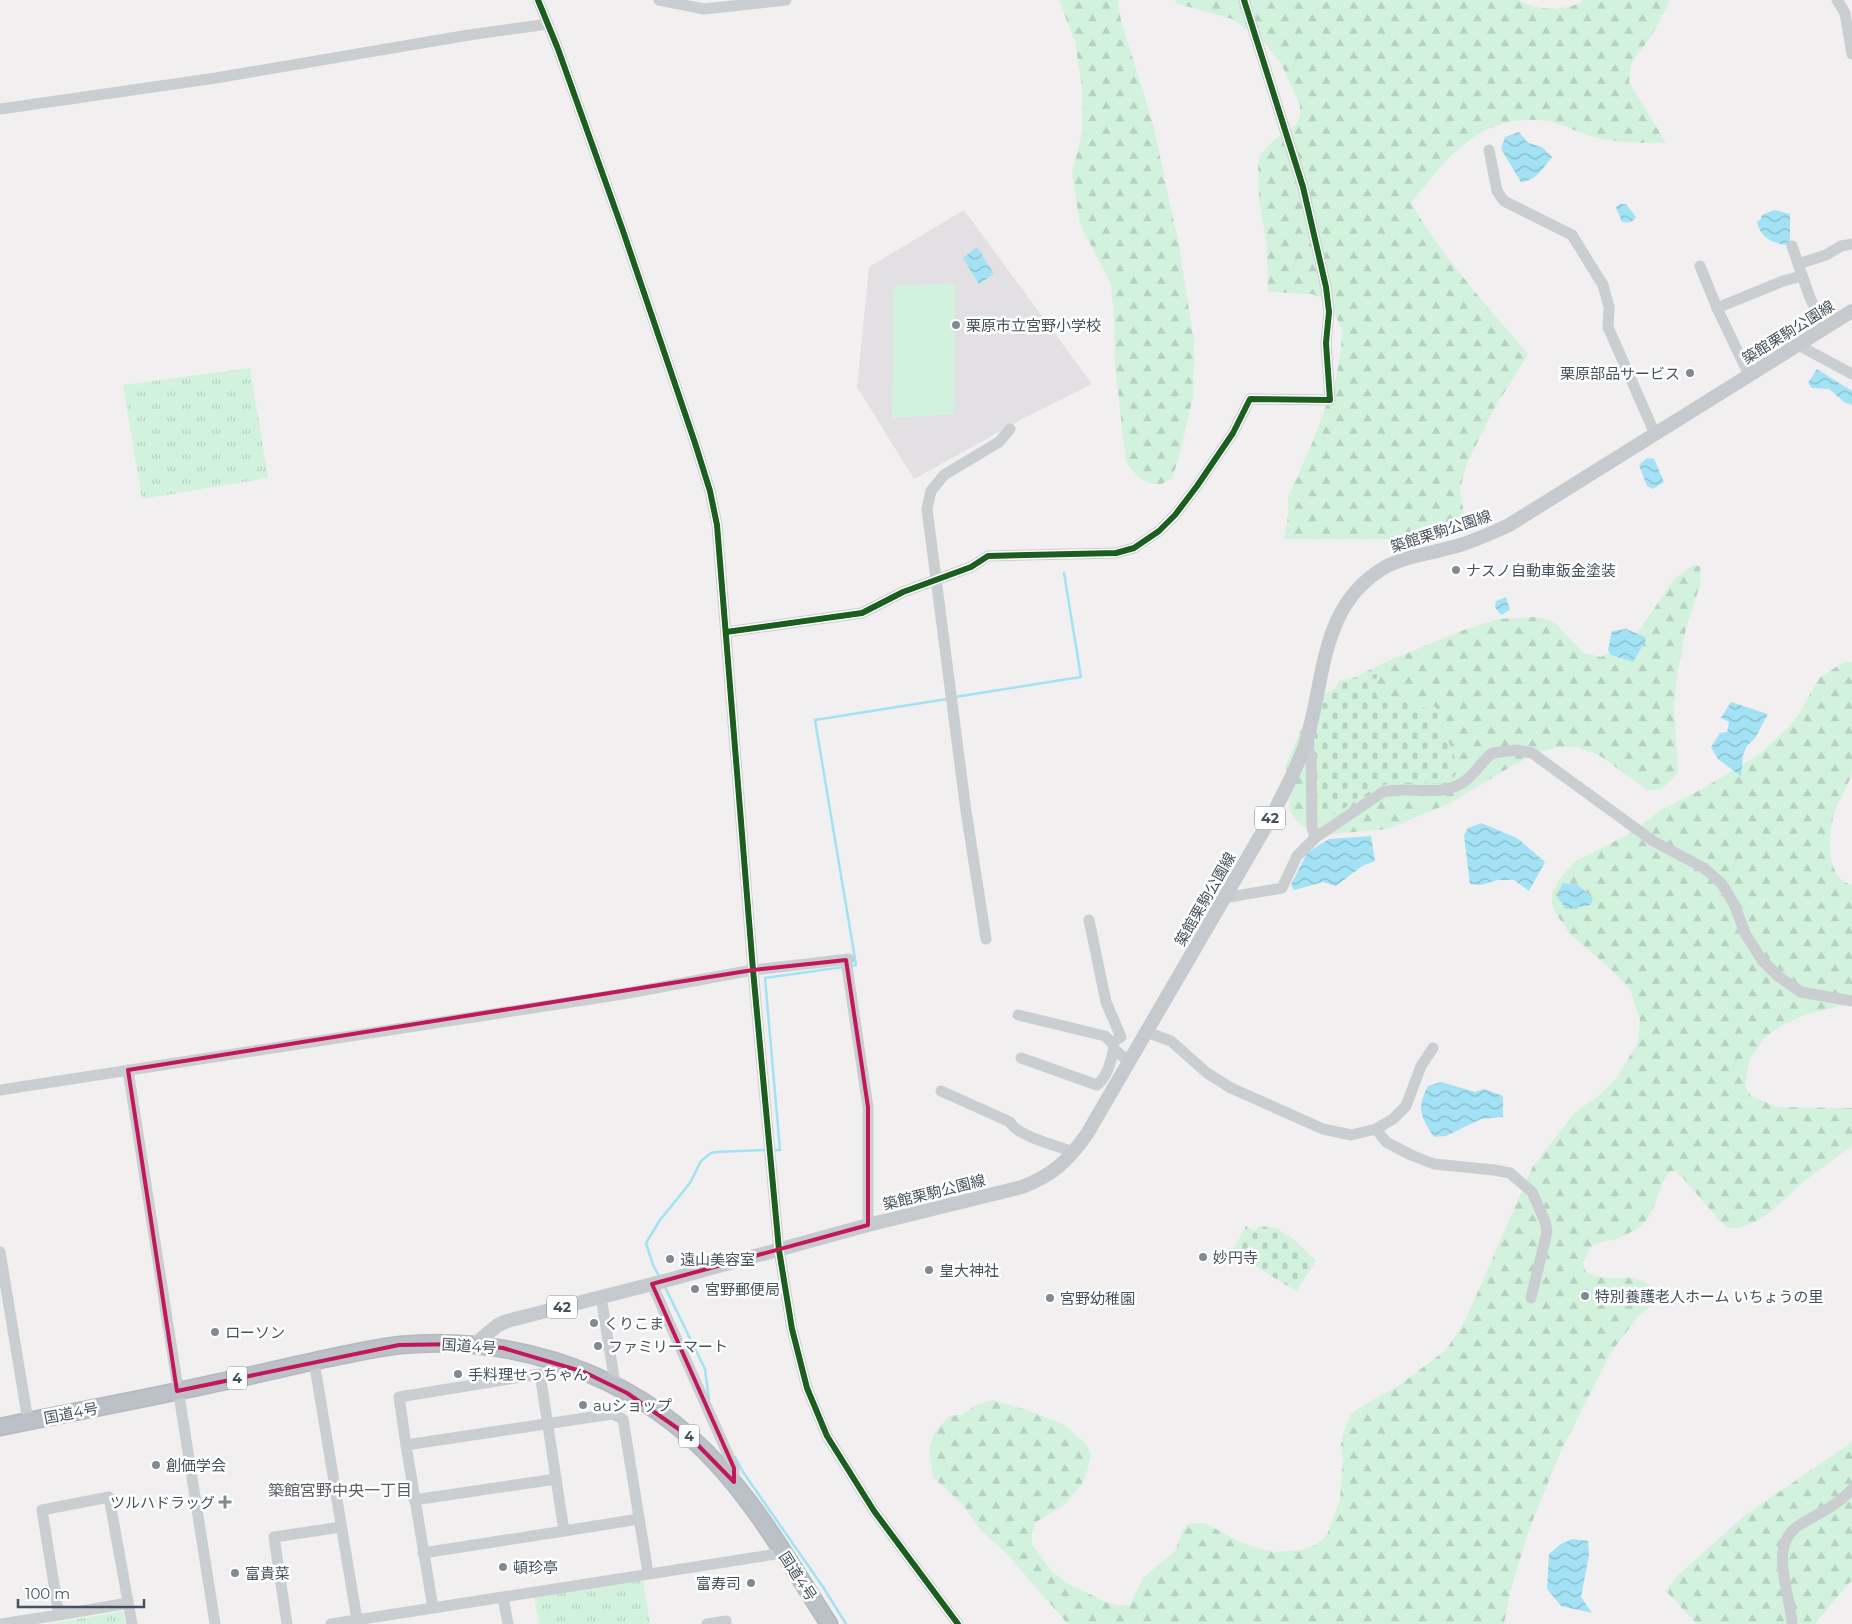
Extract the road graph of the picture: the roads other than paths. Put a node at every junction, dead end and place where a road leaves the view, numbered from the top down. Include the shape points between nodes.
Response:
1 (538, 0) edge
2 (659, 0) edge
3 (786, 0) edge
4 (1244, 0) edge
5 (1837, 0) edge
6 (548, 24) junction
7 (1852, 54) edge
8 (0, 109) edge
9 (1489, 150) dead end
10 (1852, 244) edge
11 (1792, 246) dead end
12 (1798, 264) junction
13 (1700, 266) dead end
14 (1802, 276) junction
15 (1717, 308) junction
16 (1852, 311) edge
17 (1826, 328) junction
18 (1798, 345) junction
19 (1852, 374) edge
20 (1749, 375) junction
21 (1010, 429) dead end
22 (1655, 434) junction
23 (936, 580) junction
24 (726, 632) junction
25 (1306, 742) junction
26 (1315, 838) junction
27 (1224, 898) junction
28 (1089, 920) dead end
29 (986, 938) dead end
30 (754, 970) junction
31 (1852, 1001) edge
32 (1018, 1015) dead end
33 (1146, 1032) junction
34 (1113, 1046) junction
35 (1433, 1048) dead end
36 (1021, 1058) dead end
37 (1129, 1062) junction
38 (128, 1070) junction
39 (0, 1090) edge
40 (941, 1091) dead end
41 (1376, 1129) junction
42 (1074, 1152) junction
43 (868, 1225) junction
44 (779, 1250) junction
45 (0, 1252) edge
46 (659, 1282) junction
47 (601, 1297) junction
48 (1531, 1298) dead end
49 (475, 1344) junction
50 (314, 1361) junction
51 (613, 1385) junction
52 (178, 1391) junction
53 (28, 1421) junction
54 (548, 1423) junction
55 (0, 1427) edge
56 (406, 1445) junction
57 (556, 1479) junction
58 (734, 1482) junction
59 (1852, 1489) edge
60 (414, 1500) junction
61 (639, 1518) junction
62 (341, 1527) junction
63 (564, 1531) junction
64 (424, 1553) junction
65 (783, 1553) junction
66 (648, 1573) junction
67 (503, 1598) junction
68 (128, 1603) junction
69 (433, 1608) junction
70 (59, 1615) junction
71 (357, 1620) junction
72 (0, 1624) edge
73 (132, 1624) edge
74 (215, 1624) edge
75 (287, 1624) edge
76 (331, 1624) edge
77 (508, 1624) edge
78 (707, 1624) edge
79 (726, 1624) edge
80 (829, 1624) edge
81 (958, 1624) edge
82 (1792, 1624) edge

1 - 6 street
2 - 3 street via 704,8
4 - 23 street via 1303,187 1326,287 1330,400 1250,399 1233,433 1175,515 1134,548 1116,553 988,556 971,567
5 - 7 street via 1845,13
6 - 8 street
6 - 24 street via 623,231 710,491 717,525
9 - 22 street via 1497,191 1504,200 1572,235 1603,285 1609,307 1608,327
10 - 12 street
11 - 12 street
12 - 14 street
13 - 15 street
14 - 15 street
14 - 17 street
15 - 20 street
16 - 17 main road, 築館栗駒公園線 / 42
17 - 18 main road, 築館栗駒公園線 / 42
18 - 19 street
18 - 20 main road, 築館栗駒公園線 / 42
20 - 22 main road, 築館栗駒公園線 / 42
21 - 23 street via 999,442 944,475 931,491 927,509
22 - 25 main road, 築館栗駒公園線 / 42 via 1502,528 1450,548 1395,562 1363,584 1335,622
23 - 24 street via 862,613
23 - 29 street
24 - 30 street
25 - 26 street via 1311,756
25 - 27 main road, 築館栗駒公園線 / 42 via 1273,814
26 - 27 street via 1297,856 1282,888
26 - 31 street via 1383,792 1393,789 1450,790 1477,771 1492,753 1517,750 1532,753 1653,841 1704,868 1716,878 1734,904 1746,935 1762,960 1778,976 1801,992
27 - 33 main road, 築館栗駒公園線 / 42
28 - 34 street via 1106,1002 1121,1037
30 - 38 street via 623,994
30 - 43 street via 847,963 868,1107
30 - 44 street
32 - 34 street via 1105,1036
33 - 37 main road, 築館栗駒公園線 / 42
33 - 41 street via 1171,1041 1207,1073 1231,1088 1323,1129 1351,1135
34 - 36 street via 1104,1079 1097,1085
34 - 37 street
35 - 41 street via 1421,1066 1406,1106
37 - 42 main road, 築館栗駒公園線 / 42
38 - 39 street
38 - 52 street
40 - 42 street via 1010,1122 1013,1128 1029,1136
41 - 48 street via 1386,1142 1411,1155 1434,1164 1510,1173 1532,1192 1545,1221 1546,1232
42 - 43 main road, 築館栗駒公園線 / 42 via 1059,1168 1022,1187
43 - 44 main road, 築館栗駒公園線 / 42
44 - 46 main road, 築館栗駒公園線 / 42
44 - 81 street via 792,1329 807,1388 827,1436 874,1511
45 - 53 street
46 - 47 main road, 築館栗駒公園線 / 42
46 - 58 street via 734,1468
47 - 49 main road, 築館栗駒公園線 / 42 via 506,1321
47 - 51 street
49 - 50 highway, 国道4号 / 4 via 399,1345
49 - 51 highway, 国道4号 / 4 via 552,1360
50 - 52 highway, 国道4号 / 4
50 - 62 street
51 - 58 highway, 国道4号 / 4 via 674,1424
52 - 53 highway, 国道4号 / 4
52 - 74 street
53 - 55 highway, 国道4号 / 4
54 - 56 street
54 - 56 street via 540,1374 398,1397
54 - 57 street
54 - 61 street via 612,1414 623,1420
56 - 60 street
57 - 60 street
57 - 63 street
58 - 65 highway, 国道4号 / 4
59 - 82 street via 1842,1500 1788,1535 1783,1569
60 - 64 street
61 - 63 street
61 - 66 street
62 - 71 street
62 - 75 street via 274,1537
63 - 64 street
64 - 69 street
65 - 66 street
65 - 80 highway, 国道4号 / 4
66 - 67 street
67 - 69 street
67 - 77 street
68 - 70 street
68 - 70 street via 109,1497 42,1510
68 - 73 street
69 - 71 street
70 - 72 street
71 - 76 street
78 - 79 street via 726,1621

